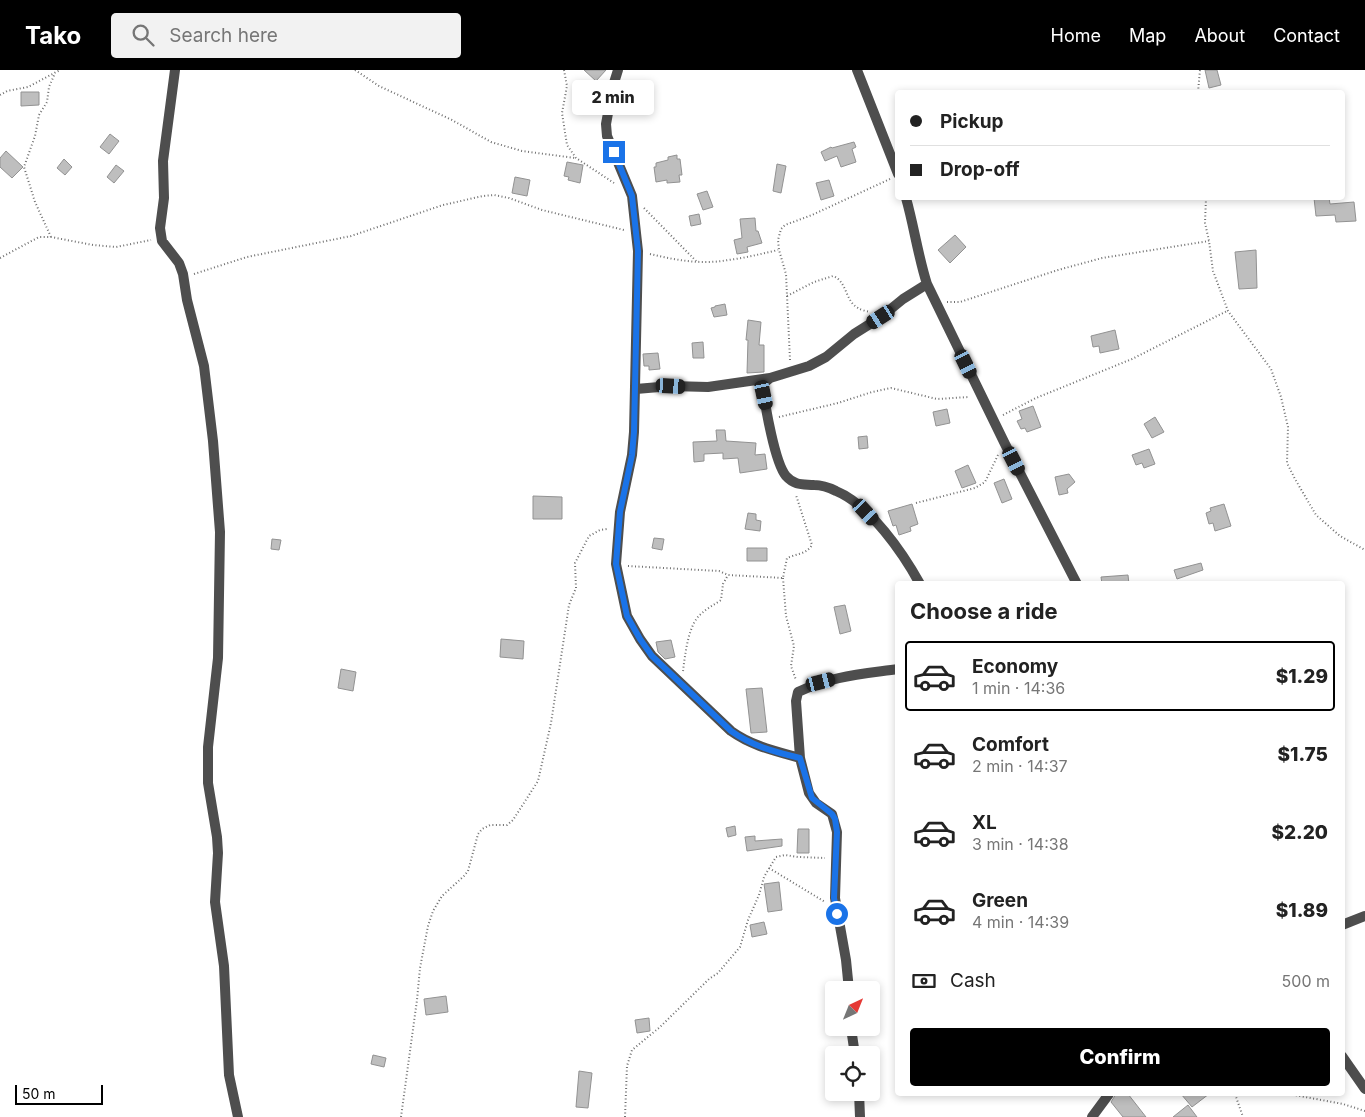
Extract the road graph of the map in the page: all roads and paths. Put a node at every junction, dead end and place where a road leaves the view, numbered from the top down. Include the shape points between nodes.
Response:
1 (60, 70) edge
2 (175, 70) edge
3 (355, 70) edge
4 (564, 70) edge
5 (618, 70) edge
6 (857, 70) edge
7 (1200, 70) edge
8 (56, 73) junction
9 (1198, 90) edge
10 (0, 95) edge
11 (576, 158) junction
12 (895, 166) edge
13 (895, 175) edge
14 (632, 196) junction
15 (907, 200) edge
16 (1206, 200) edge
17 (636, 233) junction
18 (51, 237) junction
19 (160, 237) junction
20 (1209, 241) junction
21 (779, 250) junction
22 (638, 251) junction
23 (0, 258) edge
24 (697, 262) junction
25 (181, 268) junction
26 (927, 284) junction
27 (786, 297) junction
28 (934, 300) junction
29 (1228, 311) junction
30 (881, 317) junction
31 (790, 372) junction
32 (770, 378) junction
33 (636, 389) junction
34 (982, 396) junction
35 (769, 420) junction
36 (994, 420) junction
37 (1005, 444) junction
38 (792, 481) junction
39 (916, 503) dead end
40 (618, 529) junction
41 (1365, 550) edge
42 (616, 564) junction
43 (728, 575) junction
44 (783, 578) junction
45 (918, 581) edge
46 (1075, 581) edge
47 (895, 669) edge
48 (682, 684) junction
49 (798, 692) junction
50 (800, 758) junction
51 (835, 862) junction
52 (769, 868) junction
53 (837, 914) junction
54 (1365, 916) edge
55 (1345, 924) edge
56 (848, 981) edge
57 (1345, 1060) edge
58 (1365, 1089) edge
59 (1108, 1096) edge
60 (1235, 1096) edge
61 (1300, 1096) edge
62 (859, 1101) edge
63 (1365, 1111) edge
64 (238, 1117) edge
65 (401, 1117) edge
66 (624, 1117) edge
67 (860, 1117) edge
68 (1092, 1117) edge
69 (1243, 1117) edge

1 - 8 path
2 - 19 street via 163,161
3 - 11 path via 379,86 491,142 522,151
4 - 11 path via 567,86 562,112 567,145
5 - 14 street via 606,124 607,136
6 - 12 street
7 - 9 path
8 - 10 path
8 - 18 path via 49,87 47,102 39,115 24,167
11 - 14 path
13 - 21 path via 785,225 779,233
14 - 17 street
14 - 24 path
15 - 26 street
16 - 20 path via 1205,223
17 - 22 street
17 - 25 path via 494,195 443,205 351,236 248,257 201,272 192,273
18 - 19 path via 116,247
18 - 23 path via 38,237
19 - 25 street
20 - 28 path via 1102,258 960,302
20 - 29 path via 1213,271
21 - 24 path via 726,261
21 - 27 path via 786,274
22 - 24 path
22 - 33 street
25 - 64 street via 206,381 220,532 218,658 208,747 208,783 217,837 215,902 224,966 230,1075
26 - 28 street
26 - 30 street
27 - 30 path via 833,276 841,281 858,309
27 - 31 path
28 - 34 street
29 - 36 path via 1132,359 1036,398
29 - 41 path via 1271,369 1288,427 1287,463 1295,479 1316,515 1340,536
30 - 31 street via 826,357
31 - 32 street
32 - 33 street via 708,388 671,386
32 - 35 street via 763,388
33 - 40 street via 632,455
34 - 35 path via 937,399 891,388
34 - 36 street
35 - 38 street via 780,466
36 - 37 street
37 - 39 path via 985,482 964,492
37 - 46 street
38 - 44 path via 812,543 809,550 787,558
38 - 45 street via 803,485 816,484 848,497 883,531
40 - 42 street
40 - 65 path via 600,530 589,536 575,564 576,588 569,605 551,723 538,781 513,820 507,825 482,829 468,871 442,896 433,910 420,968
42 - 43 path via 719,571
42 - 48 street via 627,616 652,656
43 - 44 path
43 - 48 path via 721,600 698,615 694,624
44 - 49 path via 786,616 794,646 791,666
47 - 49 street via 842,676
48 - 50 street via 743,740
49 - 50 street
50 - 51 street via 812,798 835,819
51 - 52 path via 780,855
51 - 53 street
52 - 53 path via 827,904
52 - 66 path via 736,954 632,1050 627,1066
53 - 56 street
54 - 55 street
57 - 58 street
59 - 68 street
60 - 69 path
61 - 63 path
62 - 67 street

